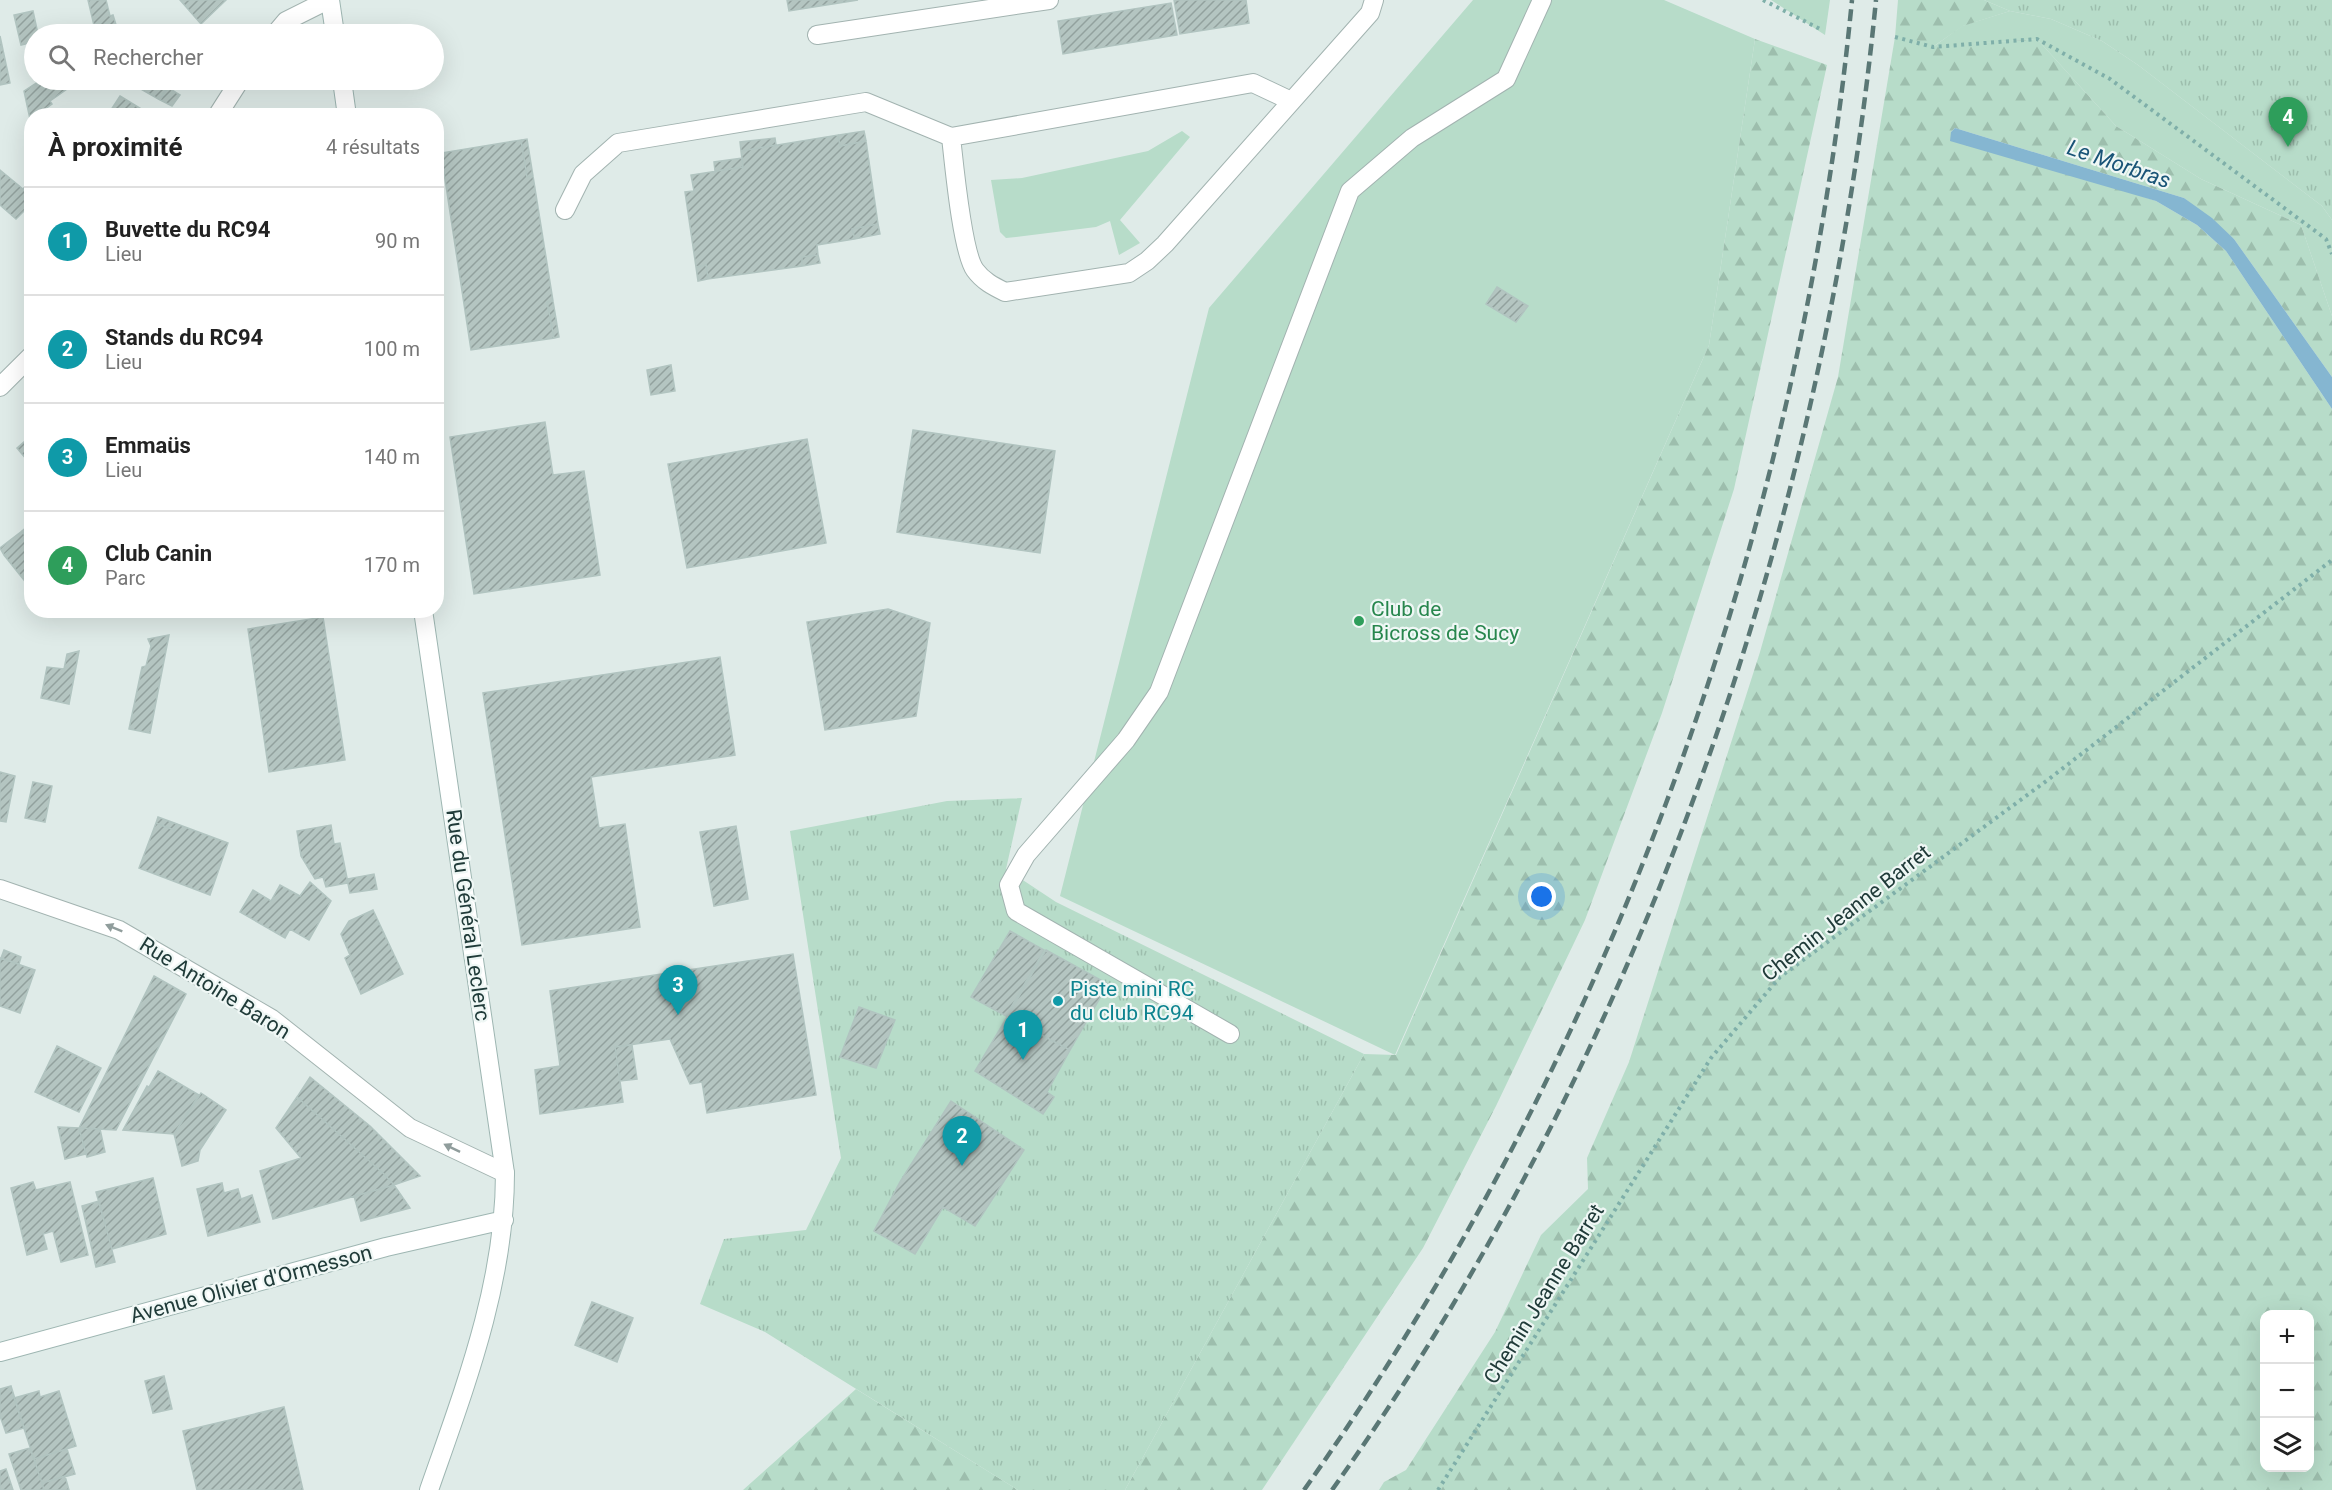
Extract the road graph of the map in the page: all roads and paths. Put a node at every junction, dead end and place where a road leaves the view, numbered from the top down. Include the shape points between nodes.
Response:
1 (329, 0) edge
2 (1049, 0) edge
3 (1374, 0) edge
4 (1542, 0) edge
5 (1763, 0) edge
6 (283, 24) edge
7 (333, 24) edge
8 (1820, 29) dead end
9 (816, 35) dead end
10 (1895, 37) dead end
11 (234, 90) edge
12 (343, 90) edge
13 (1291, 101) junction
14 (222, 108) edge
15 (346, 108) edge
16 (951, 137) junction
17 (565, 210) dead end
18 (2332, 254) edge
19 (24, 363) edge
20 (0, 387) edge
21 (2332, 560) edge
22 (424, 618) edge
23 (0, 889) edge
24 (1230, 1034) dead end
25 (505, 1173) junction
26 (504, 1220) junction
27 (0, 1352) edge
28 (429, 1490) edge
29 (1438, 1490) edge

1 - 6 main road
1 - 7 main road
2 - 9 main road
3 - 13 main road via 1370,13
4 - 24 main road via 1506,79 1412,138 1350,190 1159,692 1126,740 1026,855 1009,885 1016,911
5 - 8 path
10 - 18 path via 1933,47 2037,39 2110,79 2326,239
11 - 14 main road
12 - 15 main road
13 - 16 main road via 1253,83
13 - 16 main road via 1147,261 1129,273 1005,292 987,284 974,269 966,242
16 - 17 main road via 866,102 618,143 583,174
19 - 20 main road
21 - 29 path, Chemin Jeanne Barret via 2049,779 1780,978 1711,1058
22 - 25 main road, Rue du Général Leclerc
25 -> 23 main road, Rue Antoine Baron via 410,1128 272,1019 119,930
25 - 26 main road, Rue du Général Leclerc
26 - 27 main road, Avenue Olivier d'Ormesson
26 - 28 main road, Rue du Général Leclerc via 485,1322

